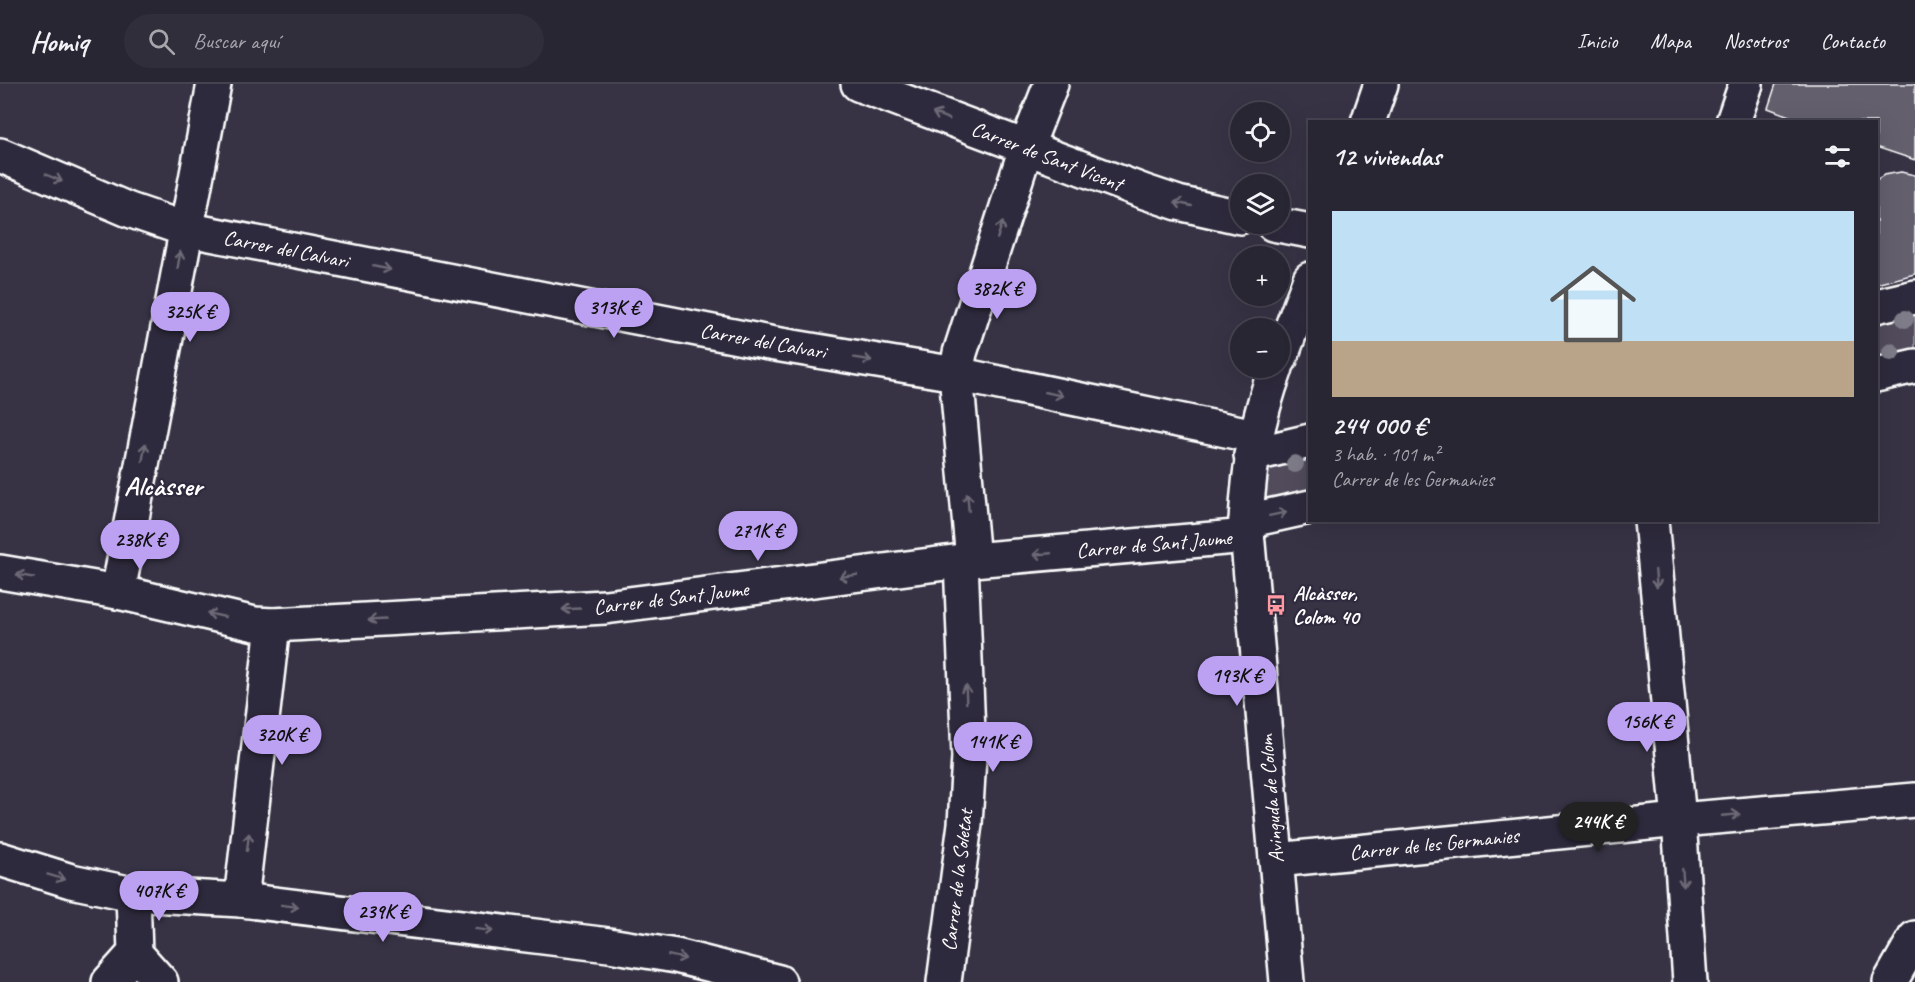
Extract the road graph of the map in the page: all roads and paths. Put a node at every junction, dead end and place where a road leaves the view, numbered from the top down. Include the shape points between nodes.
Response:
1 (214, 84) edge
2 (858, 84) edge
3 (1051, 84) edge
4 (1382, 84) edge
5 (1746, 84) edge
6 (1369, 120) edge
7 (1734, 120) edge
8 (1026, 148) junction
9 (0, 155) edge
10 (1230, 215) edge
11 (1290, 227) edge
12 (184, 229) junction
13 (1308, 231) edge
14 (1308, 284) edge
15 (1915, 297) edge
16 (1878, 306) edge
17 (1290, 332) edge
18 (1915, 366) edge
19 (956, 374) junction
20 (1878, 375) edge
21 (1273, 378) edge
22 (1308, 441) edge
23 (1253, 445) junction
24 (1308, 508) edge
25 (1651, 522) edge
26 (1246, 529) junction
27 (967, 561) junction
28 (0, 572) edge
29 (118, 592) junction
30 (273, 626) junction
31 (1915, 800) edge
32 (1679, 820) junction
33 (0, 859) edge
34 (1276, 860) junction
35 (133, 894) junction
36 (241, 900) junction
37 (1915, 938) edge
38 (135, 953) junction
39 (109, 982) edge
40 (161, 982) edge
41 (779, 982) edge
42 (944, 982) edge
43 (1287, 982) edge
44 (1690, 982) edge
45 (1890, 982) edge

1 - 12 street
8 -> 2 street, Carrer de Sant Vicent
3 - 8 street, Carrer de la Soletat
4 - 6 street
5 - 7 street
10 -> 8 street, Carrer de Sant Vicent via 1178,203
19 -> 8 street, Carrer de la Soletat
9 -> 12 street, Carrer del Calvari
11 - 13 street
12 -> 19 street, Carrer del Calvari via 769,343
29 -> 12 street
14 - 17 street
15 - 16 street
18 - 20 street
19 -> 23 street, Carrer del Calvari
27 -> 19 street, Carrer de la Soletat
21 - 23 street, Avinguda de Colom
22 - 23 street
23 - 26 street, Avinguda de Colom
26 -> 24 street, Carrer de Sant Jaume
25 -> 32 street
26 -> 27 street, Carrer de Sant Jaume
26 - 34 street, Avinguda de Colom
27 -> 30 street, Carrer de Sant Jaume via 605,607
42 -> 27 street, Carrer de la Soletat via 965,824 969,757
29 -> 28 street, Carrer de Sant Jaume
30 -> 29 street, Carrer de Sant Jaume
36 -> 30 street
32 -> 31 street, Carrer de les Germanies
32 - 34 street, Carrer de les Germanies
32 -> 44 street
33 -> 35 street via 71,881
34 - 43 street, Avinguda de Colom
35 - 36 street
35 - 38 street
36 -> 41 street via 609,945 676,956
37 - 45 street
38 - 39 street
38 - 40 street

